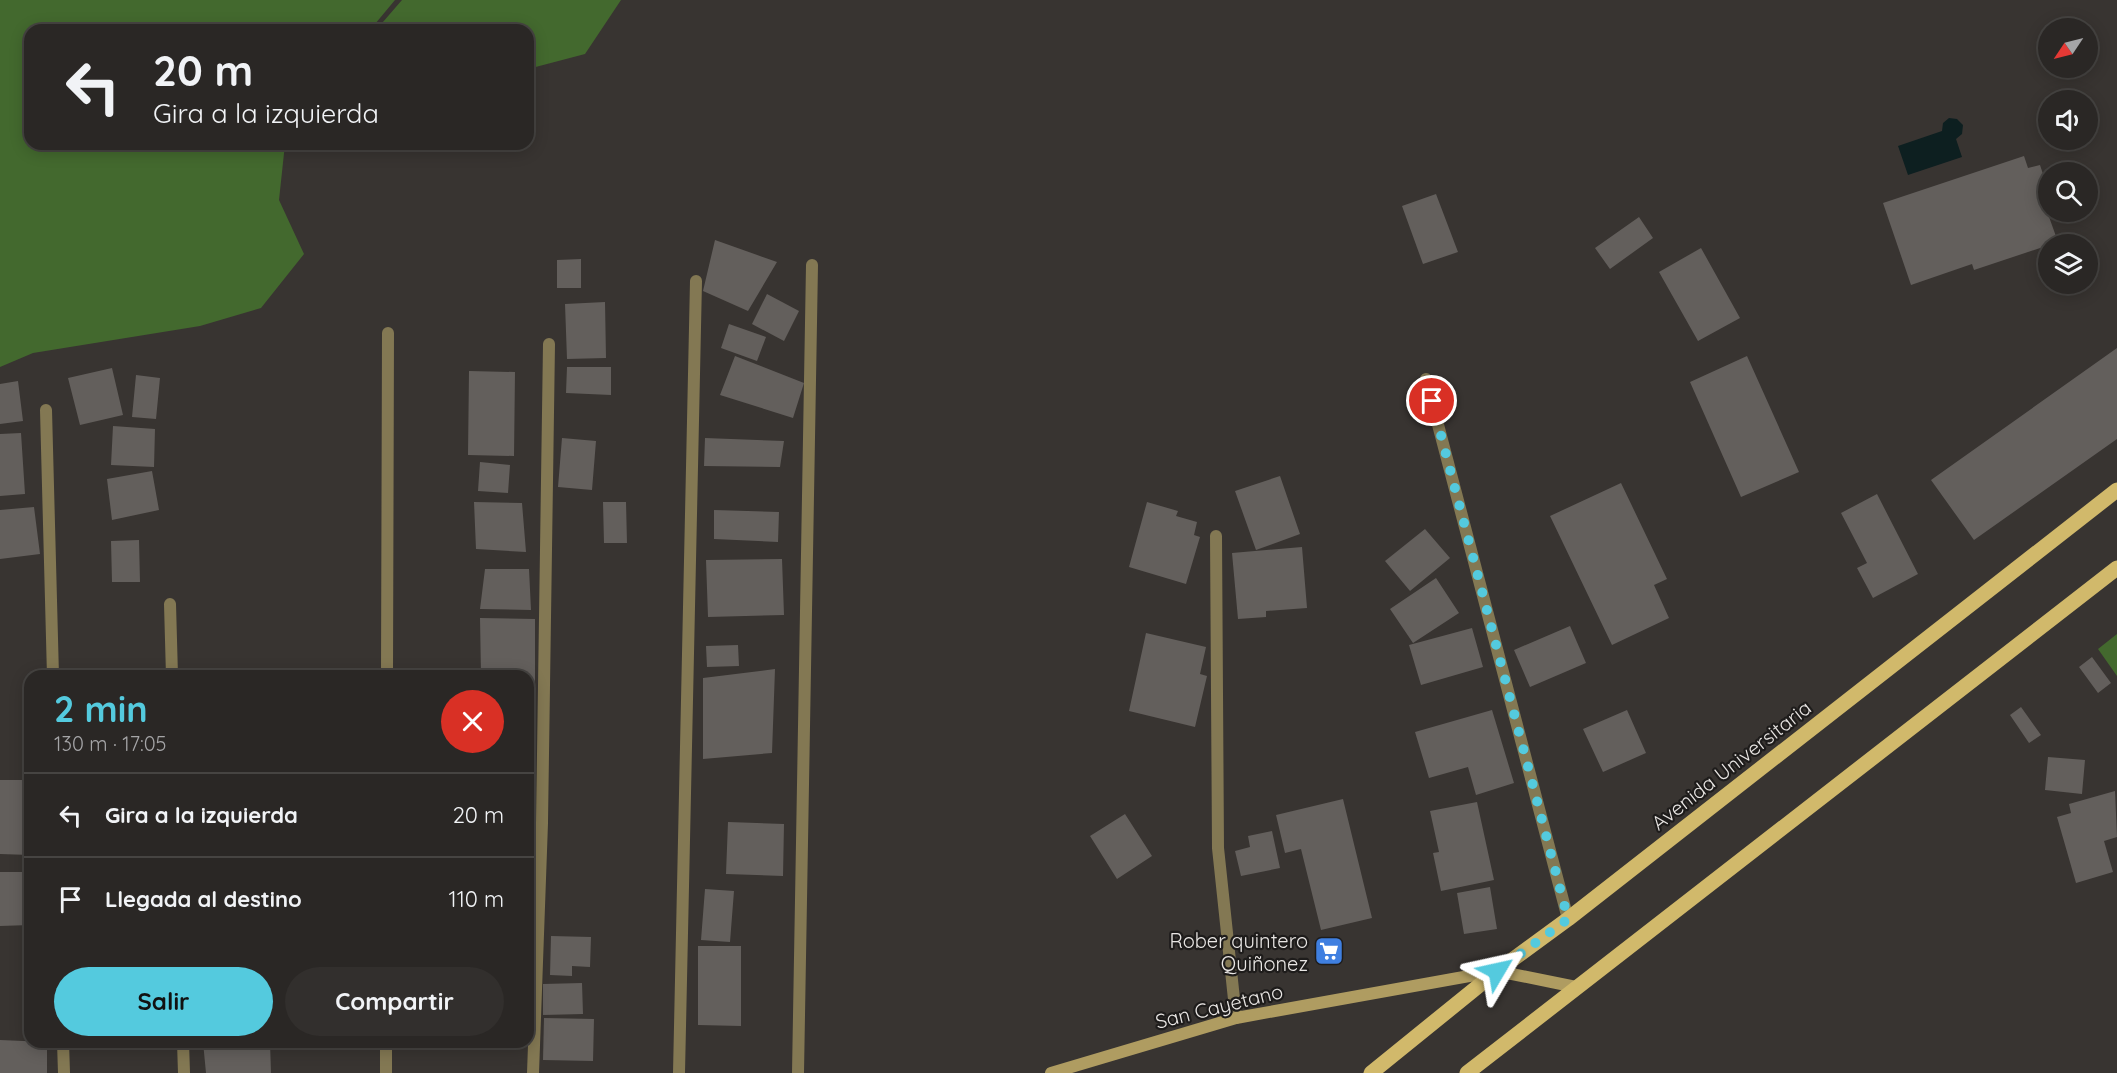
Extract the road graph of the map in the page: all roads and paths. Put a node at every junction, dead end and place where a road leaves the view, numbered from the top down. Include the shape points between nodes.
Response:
1 (812, 265) dead end
2 (696, 281) dead end
3 (388, 333) dead end
4 (549, 344) dead end
5 (1426, 379) dead end
6 (46, 410) dead end
7 (2117, 490) edge
8 (1216, 536) dead end
9 (2117, 568) edge
10 (170, 604) dead end
11 (53, 670) edge
12 (172, 670) edge
13 (387, 670) edge
14 (1568, 919) junction
15 (1497, 971) junction
16 (1576, 987) junction
17 (1236, 1018) junction
18 (534, 1044) edge
19 (63, 1048) edge
20 (183, 1048) edge
21 (386, 1048) edge
22 (534, 1048) edge
23 (64, 1073) edge
24 (184, 1073) edge
25 (386, 1073) edge
26 (533, 1073) edge
27 (679, 1073) edge
28 (798, 1073) edge
29 (1052, 1073) edge
30 (1371, 1073) edge
31 (1467, 1073) edge

1 - 28 street
2 - 27 street
3 - 13 street
4 - 18 street via 542,811
5 - 14 street
6 - 11 street
7 - 14 main road, Avenida Universitaria
8 - 17 street via 1218,848
9 - 16 main road
10 - 12 street
14 - 15 main road, Avenida Universitaria
15 - 16 main road, San Cayetano
15 - 17 main road, San Cayetano
15 - 30 main road, Avenida Universitaria
16 - 31 main road
17 - 29 main road, San Cayetano
19 - 23 street
20 - 24 street
21 - 25 street
22 - 26 street

